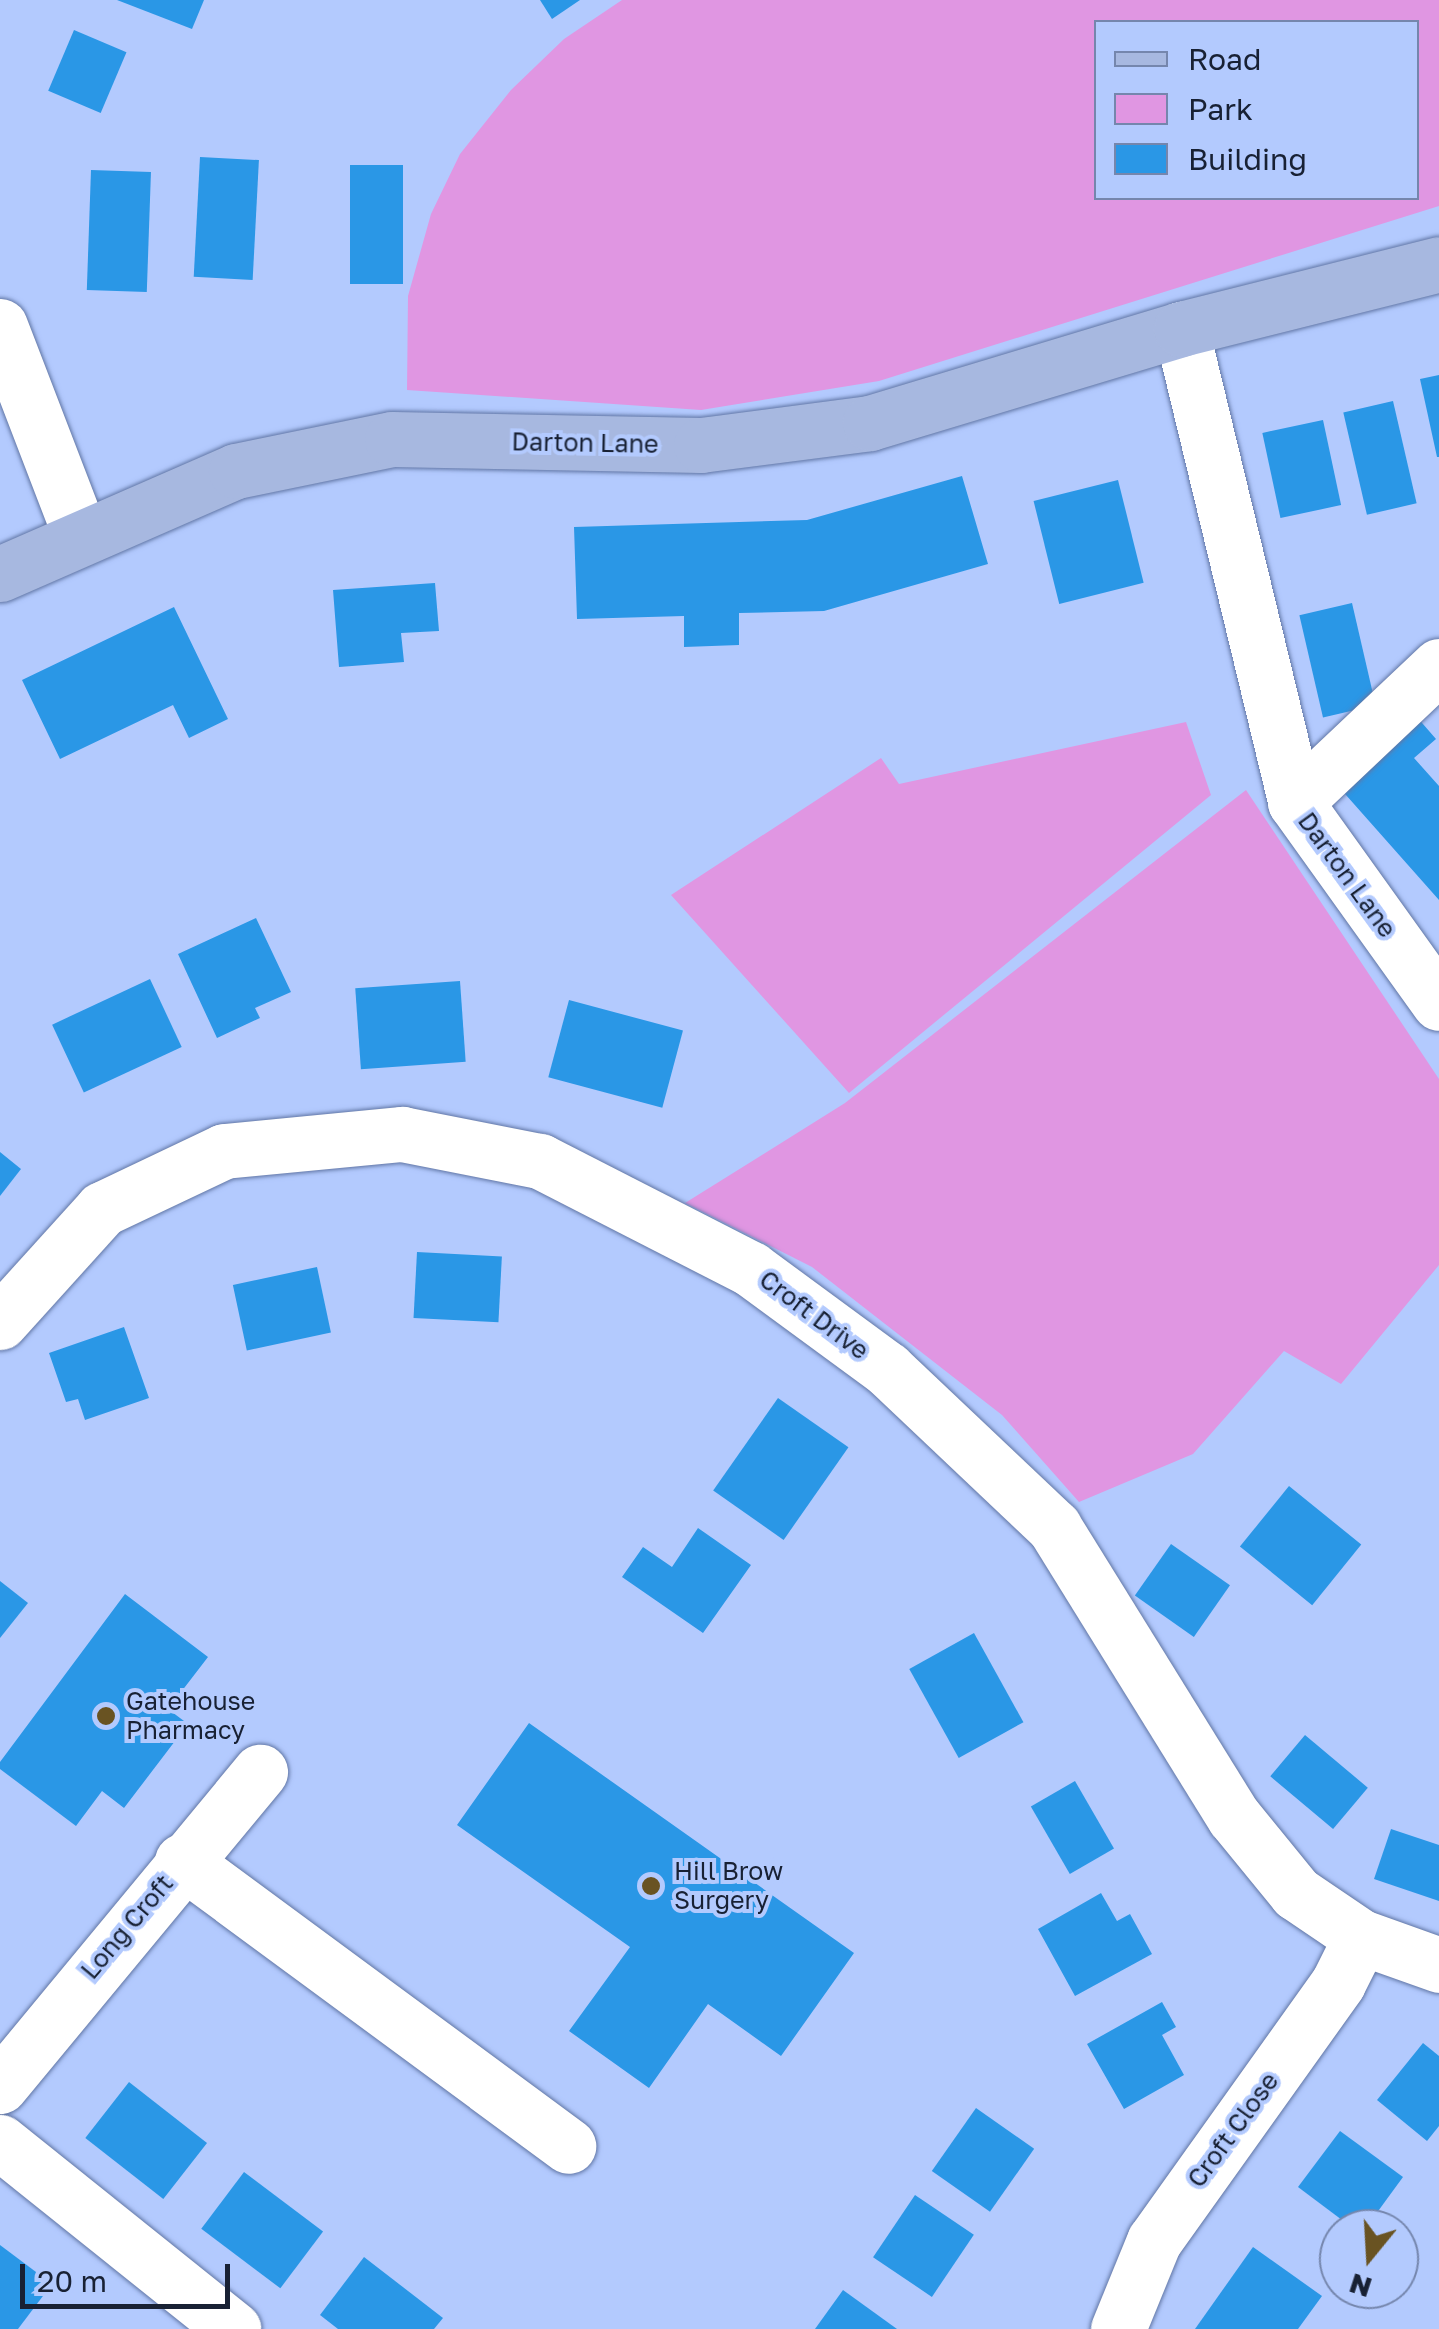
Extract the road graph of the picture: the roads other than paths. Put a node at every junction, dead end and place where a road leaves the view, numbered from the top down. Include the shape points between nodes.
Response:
1 (1439, 264) edge
2 (0, 326) edge
3 (1180, 329) junction
4 (80, 534) junction
5 (0, 574) edge
6 (1439, 666) edge
7 (1295, 802) junction
8 (1439, 1002) edge
9 (0, 1322) edge
10 (260, 1772) dead end
11 (182, 1861) junction
12 (1361, 1937) junction
13 (1439, 1966) edge
14 (0, 2086) edge
15 (0, 2142) edge
16 (568, 2146) dead end
17 (233, 2329) edge
18 (1118, 2329) edge

1 - 3 main road, Darton Lane
2 - 4 street
3 - 4 main road, Darton Lane via 870,423 701,446 392,439 236,471
3 - 7 street, Darton Lane
4 - 5 main road, Darton Lane
6 - 7 street
7 - 8 street, Darton Lane
9 - 12 street, Croft Drive via 102,1210 224,1151 402,1134 540,1161 752,1269 887,1369 1054,1528 1234,1817 1296,1893
10 - 11 street, Long Croft
11 - 14 street, Long Croft
11 - 16 street
12 - 13 street, Croft Drive
12 - 18 street, Croft Close via 1338,1984 1154,2241
15 - 17 street

